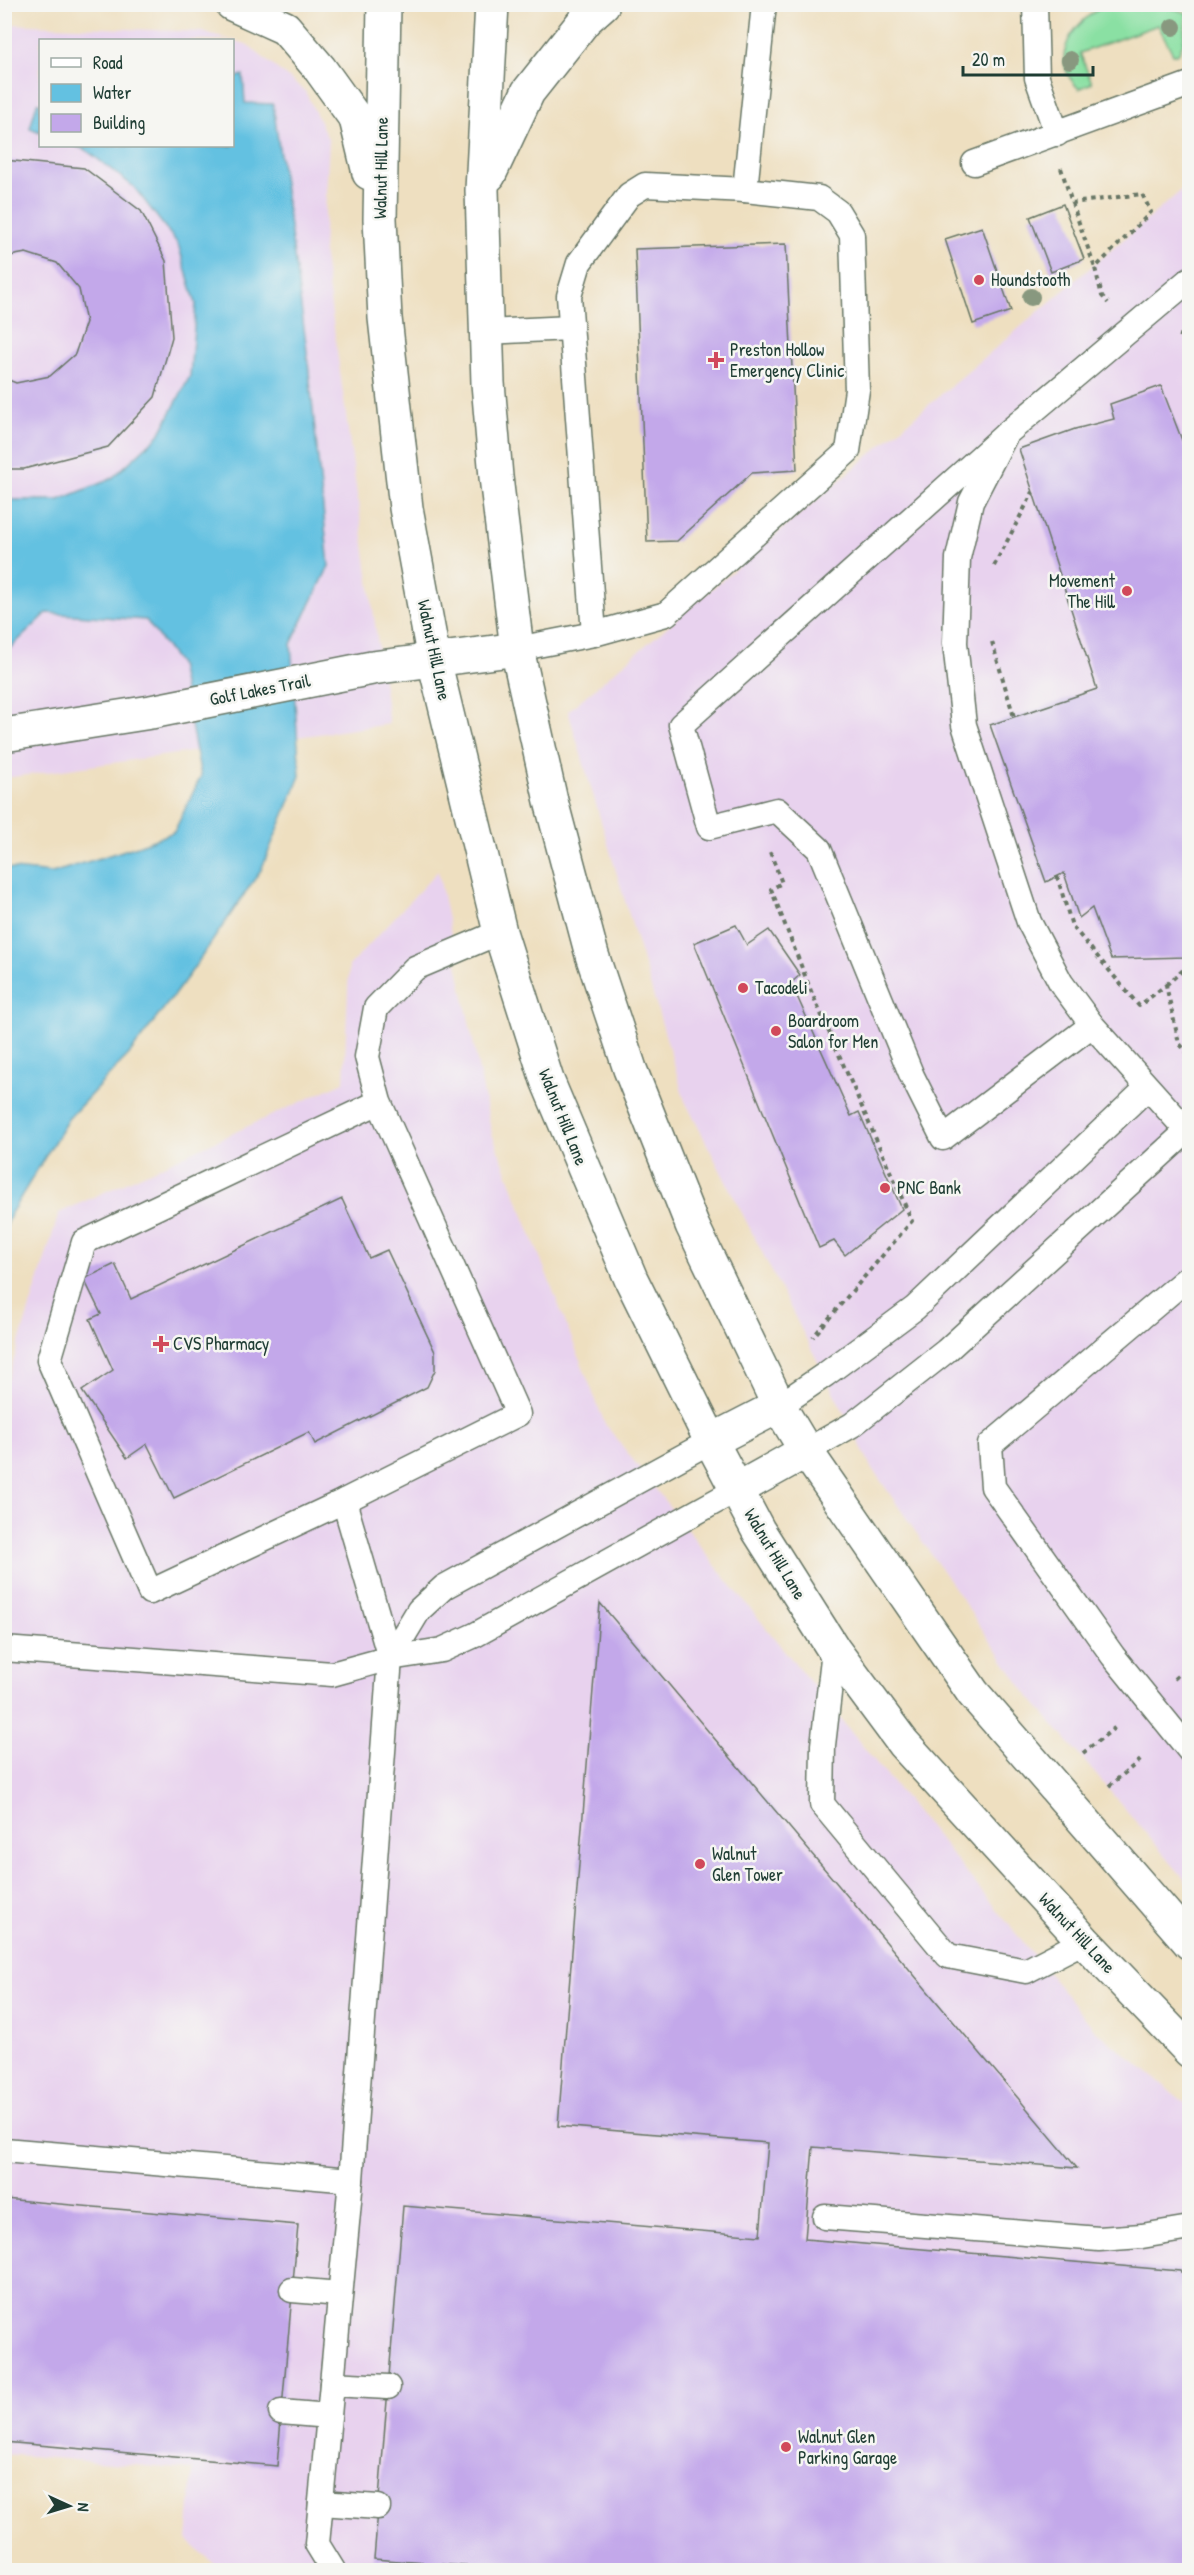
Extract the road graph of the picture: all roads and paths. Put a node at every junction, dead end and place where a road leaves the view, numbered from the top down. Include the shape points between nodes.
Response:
1 (232, 4) edge
2 (384, 4) edge
3 (492, 4) edge
4 (603, 4) edge
5 (764, 4) edge
6 (1035, 4) edge
7 (1190, 84) edge
8 (1057, 134) junction
9 (975, 163) dead end
10 (1066, 186) dead end
11 (482, 190) junction
12 (744, 190) junction
13 (1072, 203) junction
14 (380, 219) junction
15 (1095, 268) junction
16 (1190, 279) edge
17 (1113, 311) dead end
18 (571, 328) junction
19 (487, 332) junction
20 (1006, 434) junction
21 (1033, 492) dead end
22 (990, 574) dead end
23 (990, 632) dead end
24 (594, 634) junction
25 (517, 649) junction
26 (434, 660) junction
27 (1014, 717) dead end
28 (4, 735) edge
29 (769, 850) dead end
30 (1057, 876) dead end
31 (500, 932) junction
32 (1190, 964) edge
33 (1166, 986) junction
34 (1092, 1025) junction
35 (1190, 1056) edge
36 (1147, 1088) junction
37 (379, 1102) junction
38 (1188, 1132) edge
39 (1190, 1276) edge
40 (809, 1342) dead end
41 (779, 1406) junction
42 (711, 1441) junction
43 (806, 1451) junction
44 (738, 1490) junction
45 (344, 1501) junction
46 (4, 1649) edge
47 (834, 1650) junction
48 (390, 1658) junction
49 (1190, 1665) edge
50 (1173, 1680) dead end
51 (1118, 1725) dead end
52 (1190, 1751) edge
53 (1083, 1753) dead end
54 (1143, 1758) dead end
55 (1109, 1786) dead end
56 (1084, 1941) junction
57 (1190, 1943) edge
58 (1190, 2051) edge
59 (4, 2150) edge
60 (351, 2180) junction
61 (825, 2217) dead end
62 (1190, 2228) edge
63 (292, 2290) dead end
64 (340, 2294) junction
65 (332, 2384) junction
66 (388, 2387) dead end
67 (281, 2412) dead end
68 (329, 2416) junction
69 (321, 2503) junction
70 (378, 2506) dead end
71 (333, 2571) edge

1 - 14 main road via 285,28 356,119
2 - 14 main road, Walnut Hill Lane
3 - 11 main road
4 - 11 main road via 585,20 528,92
5 - 12 lane
6 - 8 lane via 1037,78
7 - 8 lane
8 - 9 lane
10 - 13 path
11 - 19 main road
12 - 18 lane via 645,185 629,195 579,263 569,296
12 - 24 lane via 819,198 838,212 852,235 857,390 848,451 666,615
13 - 15 path
13 - 15 path via 1142,194 1151,212
14 - 26 main road, Walnut Hill Lane via 385,318 406,508
15 - 17 path via 1102,296
16 - 20 lane
18 - 19 lane
18 - 24 lane
19 - 25 main road via 496,477
20 - 34 lane via 971,502 958,558 955,643 964,725 1029,922 1060,983
20 - 34 lane via 681,725 709,827 777,810 819,849 912,1076 943,1138
21 - 22 path
23 - 27 path
24 - 25 lane
25 - 26 main road, Golf Lakes Trail
25 - 41 main road via 556,823 592,955 630,1069 692,1225
26 - 28 main road, Golf Lakes Trail
26 - 31 main road, Walnut Hill Lane
29 - 40 path via 782,884 771,889 811,991 912,1221
30 - 33 path via 1072,926 1138,1006
31 - 37 lane via 415,968 376,1008 367,1057
31 - 42 main road, Walnut Hill Lane via 547,1080 631,1279
32 - 33 path
33 - 35 path via 1179,1043
34 - 36 lane
36 - 38 lane
36 - 41 lane via 915,1308
37 - 45 lane via 518,1414
37 - 45 lane via 84,1242 49,1360 150,1592
38 - 43 lane via 946,1351 852,1425
39 - 52 lane via 990,1445 993,1486 1113,1656
41 - 42 main road
41 - 43 main road
42 - 44 main road, Walnut Hill Lane
42 - 48 lane via 444,1587 419,1610
43 - 44 main road
43 - 57 main road via 973,1694
44 - 47 main road, Walnut Hill Lane via 758,1530
44 - 48 lane via 475,1635 442,1650
45 - 48 lane
46 - 48 lane via 332,1674
47 - 56 main road, Walnut Hill Lane via 903,1743
47 - 56 lane via 823,1745 822,1804 948,1956 1026,1971
48 - 60 lane
49 - 50 path
51 - 53 path
54 - 55 path
56 - 58 main road, Walnut Hill Lane
59 - 60 lane
60 - 64 lane
61 - 62 lane via 1099,2239
63 - 64 lane
64 - 65 lane
65 - 66 lane
65 - 68 lane
67 - 68 lane
68 - 69 lane
69 - 70 lane
69 - 71 lane via 317,2544

